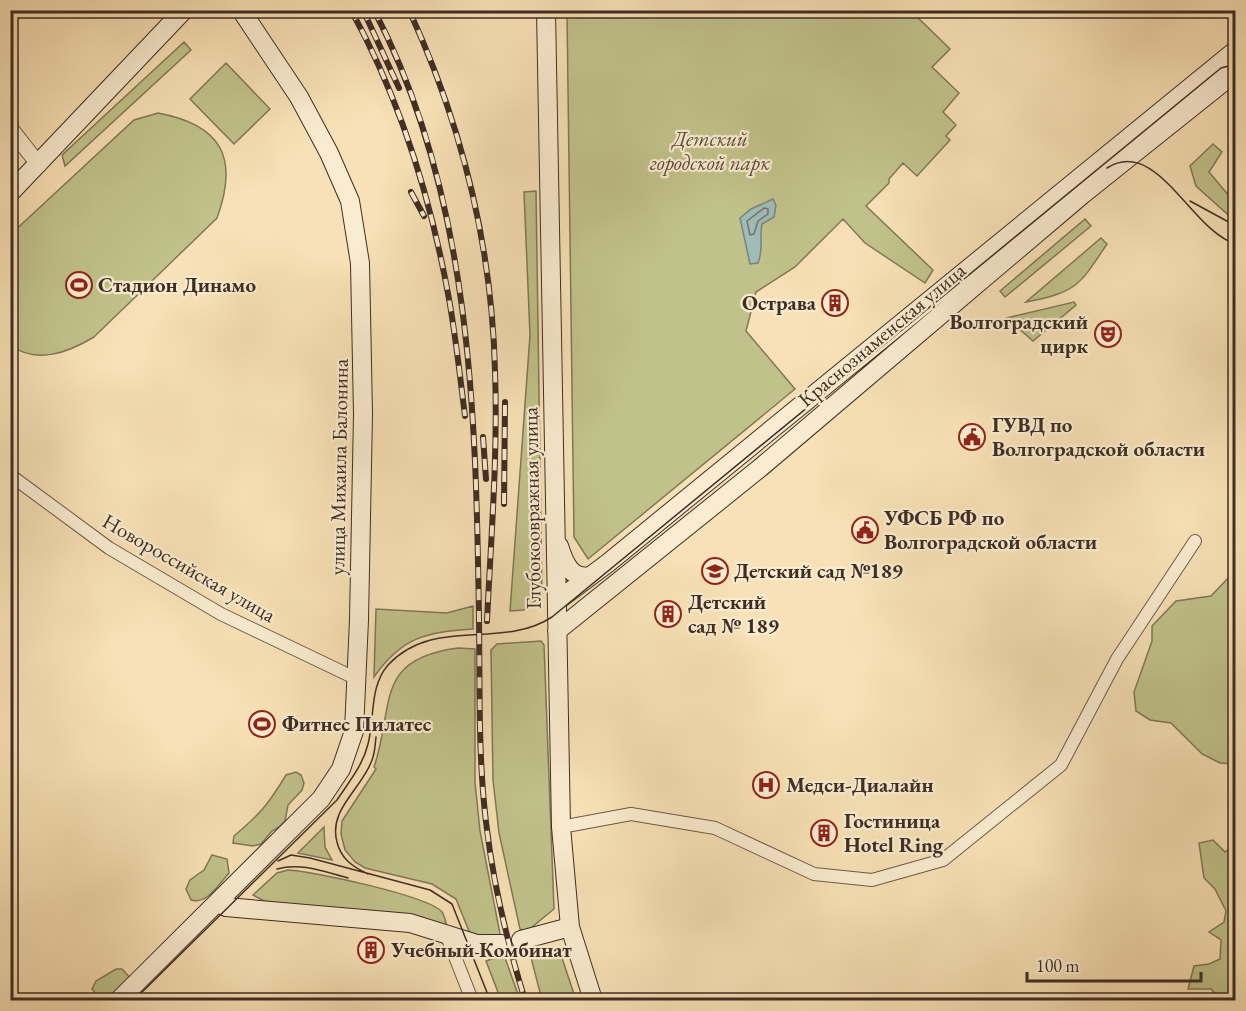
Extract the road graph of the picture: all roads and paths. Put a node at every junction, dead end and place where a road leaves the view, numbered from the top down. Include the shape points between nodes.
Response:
1 (184, 10) edge
2 (241, 10) edge
3 (546, 10) edge
4 (1236, 50) edge
5 (1236, 72) edge
6 (10, 128) edge
7 (39, 165) junction
8 (10, 193) edge
9 (10, 476) edge
10 (555, 535) junction
11 (1195, 541) dead end
12 (590, 576) junction
13 (557, 601) junction
14 (556, 631) junction
15 (357, 679) junction
16 (561, 827) junction
17 (218, 903) junction
18 (570, 927) junction
19 (446, 934) junction
20 (521, 940) dead end
21 (502, 944) dead end
22 (119, 1000) edge
23 (472, 1000) edge
24 (593, 1000) edge

1 - 7 main road
2 - 15 main road, улица Михаила Балонина via 299,97 350,201 360,263 363,380
3 - 10 main road, Глубокоовражная улица
4 - 12 main road, Краснознаменская улица
5 - 14 main road, Краснознаменская улица via 1074,202 760,468
6 - 7 street
7 - 8 main road
9 - 15 street, Новороссийская улица via 109,548 221,614
10 - 12 main road via 569,569 579,576
10 - 13 main road, Глубокоовражная улица
11 - 16 street via 1117,659 1061,765 943,860 872,880 814,874 715,828 631,814
12 - 13 main road, Краснознаменская улица
13 - 14 main road, Глубокоовражная улица
14 - 16 main road, Глубокоовражная улица
15 - 17 main road, улица Михаила Балонина via 354,731 341,770 321,799
16 - 18 main road, Глубокоовражная улица
17 - 19 main road via 228,908 410,924
17 - 22 main road, улица Михаила Балонина
18 - 20 main road
18 - 24 main road, Глубокоовражная улица
19 - 21 main road via 477,944
19 - 23 street

